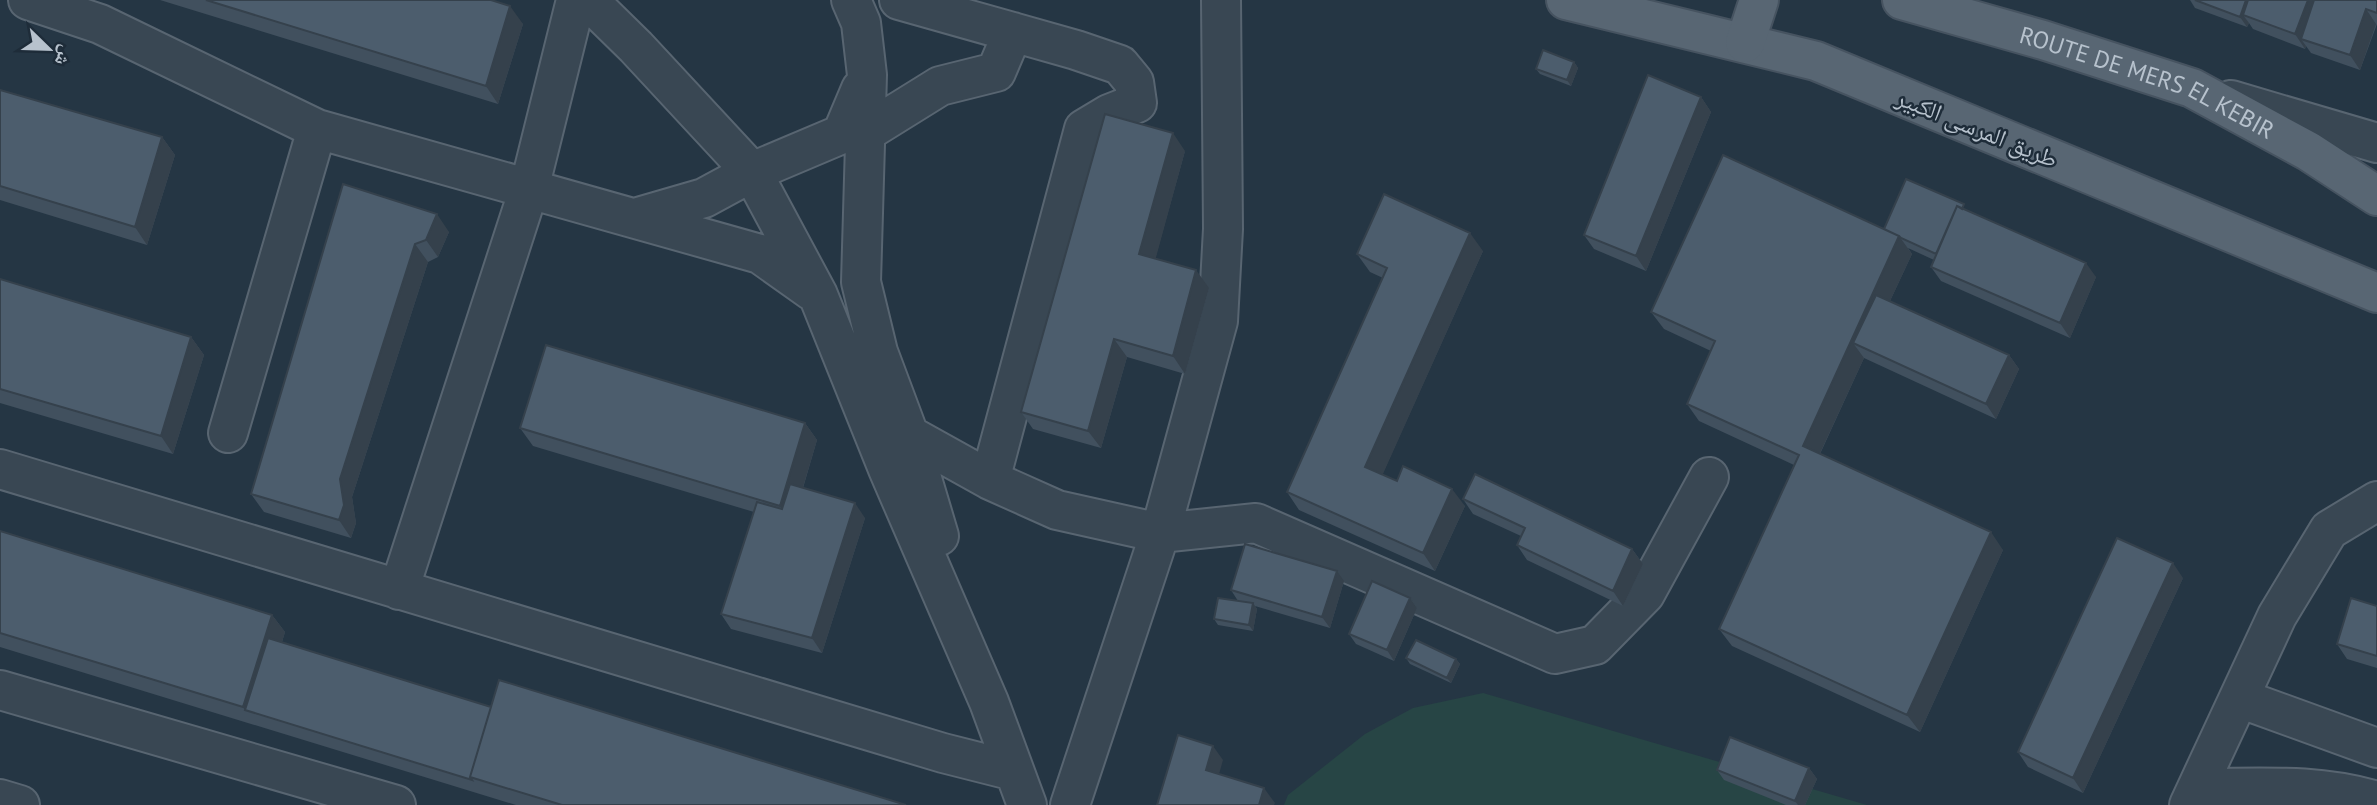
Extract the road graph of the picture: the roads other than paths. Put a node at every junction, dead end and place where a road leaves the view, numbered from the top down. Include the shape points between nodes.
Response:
1 (27, 0) edge
2 (576, 0) edge
3 (588, 0) edge
4 (851, 0) edge
5 (899, 0) edge
6 (1221, 0) edge
7 (1566, 0) edge
8 (1759, 0) edge
9 (1902, 0) edge
10 (1685, 14) edge
11 (1013, 32) junction
12 (1745, 43) junction
13 (867, 75) junction
14 (2192, 88) junction
15 (317, 129) junction
16 (866, 132) junction
17 (2377, 143) edge
18 (752, 172) junction
19 (529, 188) junction
20 (2377, 196) edge
21 (635, 218) junction
22 (2377, 293) edge
23 (818, 295) junction
24 (228, 433) dead end
25 (909, 435) junction
26 (0, 469) edge
27 (1709, 477) dead end
28 (990, 480) junction
29 (2377, 501) edge
30 (1160, 533) junction
31 (399, 590) junction
32 (0, 690) edge
33 (2239, 698) junction
34 (989, 702) junction
35 (2377, 748) edge
36 (1020, 788) edge
37 (2194, 796) edge
38 (0, 799) edge
39 (2377, 801) edge
40 (20, 805) edge
41 (396, 805) edge
42 (1070, 805) edge

1 - 15 street via 100,24
2 - 19 street
3 - 18 street
4 - 13 street via 861,23
5 - 11 street
6 - 30 street via 1223,229 1218,321
7 - 10 main road, طريق المرسى الكبير
8 - 12 main road
9 - 14 main road, ROUTE DE MERS EL KEBIR
10 - 12 main road, طريق المرسى الكبير
11 - 16 street via 996,72 940,86
11 - 28 street via 1120,65 1134,82 1137,103 1084,128
12 - 22 main road, طريق المرسى الكبير via 1816,61
13 - 16 street
13 - 18 street via 842,134
14 - 17 street
14 - 20 main road, ROUTE DE MERS EL KEBIR via 2308,151
15 - 19 street
15 - 24 street
16 - 25 street via 861,282 878,352
18 - 21 street via 704,198
18 - 23 street
19 - 21 street
19 - 31 street
21 - 23 street via 760,254
23 - 34 street
25 - 28 street
25 - 34 street
26 - 31 street
27 - 30 street via 1645,594 1595,645 1555,654 1256,523
28 - 30 street via 1057,510
29 - 33 street via 2329,530 2277,616
30 - 42 street
31 - 36 street via 943,753
32 - 41 street
33 - 35 street
33 - 37 street
34 - 36 street
37 - 39 street via 2297,786
38 - 40 street

